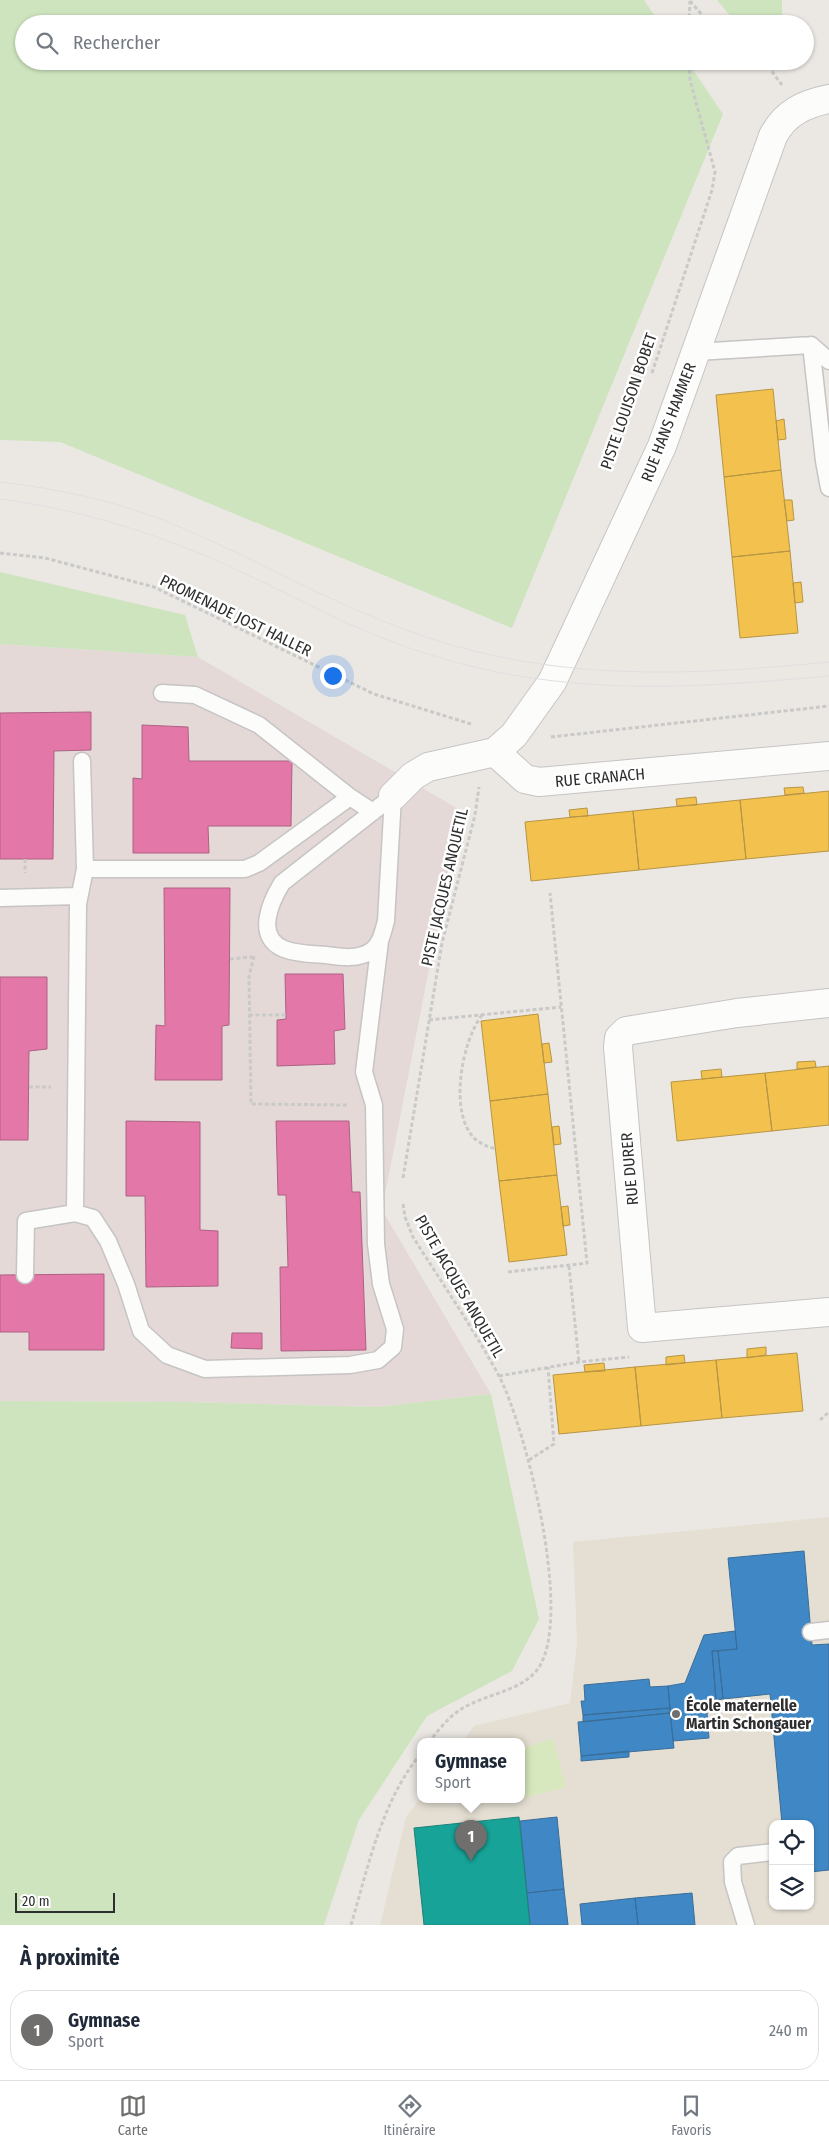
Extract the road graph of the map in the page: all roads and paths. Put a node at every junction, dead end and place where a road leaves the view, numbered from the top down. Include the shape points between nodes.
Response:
1 (690, 1) edge
2 (689, 15) edge
3 (702, 15) edge
4 (689, 70) edge
5 (829, 99) edge
6 (811, 345) junction
7 (696, 352) junction
8 (829, 360) edge
9 (651, 378) dead end
10 (826, 461) edge
11 (829, 488) edge
12 (0, 553) edge
13 (162, 693) dead end
14 (829, 706) edge
15 (505, 743) junction
16 (829, 756) edge
17 (82, 761) dead end
18 (350, 797) junction
19 (383, 804) junction
20 (85, 869) junction
21 (550, 893) dead end
22 (79, 896) junction
23 (0, 898) edge
24 (270, 938) junction
25 (380, 941) junction
26 (252, 958) junction
27 (230, 959) dead end
28 (829, 1003) edge
29 (561, 1007) junction
30 (249, 1014) junction
31 (286, 1014) dead end
32 (482, 1014) junction
33 (429, 1020) junction
34 (374, 1105) junction
35 (496, 1149) dead end
36 (403, 1183) dead end
37 (402, 1198) dead end
38 (75, 1213) junction
39 (569, 1266) junction
40 (508, 1272) dead end
41 (25, 1275) dead end
42 (829, 1312) edge
43 (579, 1362) dead end
44 (548, 1368) dead end
45 (829, 1412) edge
46 (820, 1420) dead end
47 (529, 1460) junction
48 (829, 1630) edge
49 (811, 1632) dead end
50 (433, 1738) edge
51 (417, 1759) edge
52 (769, 1852) edge
53 (351, 1925) edge
54 (746, 1925) edge

1 - 2 path
1 - 3 path
4 - 9 path, PISTE LOUISON BOBET via 715,172
5 - 7 street, RUE HANS HAMMER via 808,103 780,122
6 - 7 lane
6 - 8 lane
6 - 10 lane
7 - 15 street, RUE HANS HAMMER via 662,446 548,689
10 - 11 lane
12 - 15 path, PROMENADE JOST HALLER via 45,558 154,587 374,694 483,728 492,739
13 - 18 lane via 195,695 258,725
14 - 15 path
15 - 16 street, RUE CRANACH via 525,778 540,782
15 - 19 street via 428,767 413,776
15 - 33 path, PISTE JACQUES ANQUETIL via 478,789 475,814 442,942
17 - 20 lane
18 - 19 lane
18 - 20 lane via 245,869
19 - 24 lane via 282,883 271,901 266,920
19 - 25 lane via 386,921
20 - 22 lane
21 - 29 path
22 - 23 lane
22 - 38 lane
24 - 25 lane via 282,949 351,958 371,951
24 - 26 path
25 - 34 lane via 364,1072
26 - 27 path
26 - 30 path
28 - 42 street, RUE DURER via 737,1013 626,1031 618,1038 618,1047 642,1328
29 - 32 path
29 - 39 path via 587,1263
30 - 31 path
30 - 34 path via 251,1104
32 - 33 path
32 - 35 path via 474,1025 462,1060 460,1088 464,1119 474,1138
33 - 36 path, PISTE JACQUES ANQUETIL
34 - 38 lane via 376,1244 381,1284 395,1329 394,1347 378,1360 350,1365 205,1369 167,1355 141,1331 108,1241 93,1218
37 - 47 path, PISTE JACQUES ANQUETIL via 413,1237 499,1376
38 - 41 lane via 26,1221
39 - 40 path
39 - 43 path
44 - 47 path via 554,1444
45 - 46 path
47 - 50 path, PISTE JACQUES ANQUETIL via 549,1571 550,1636 543,1660 537,1670 522,1682 458,1712
48 - 49 lane
51 - 53 path via 390,1799 380,1824
52 - 54 lane via 738,1856 732,1862 733,1882

